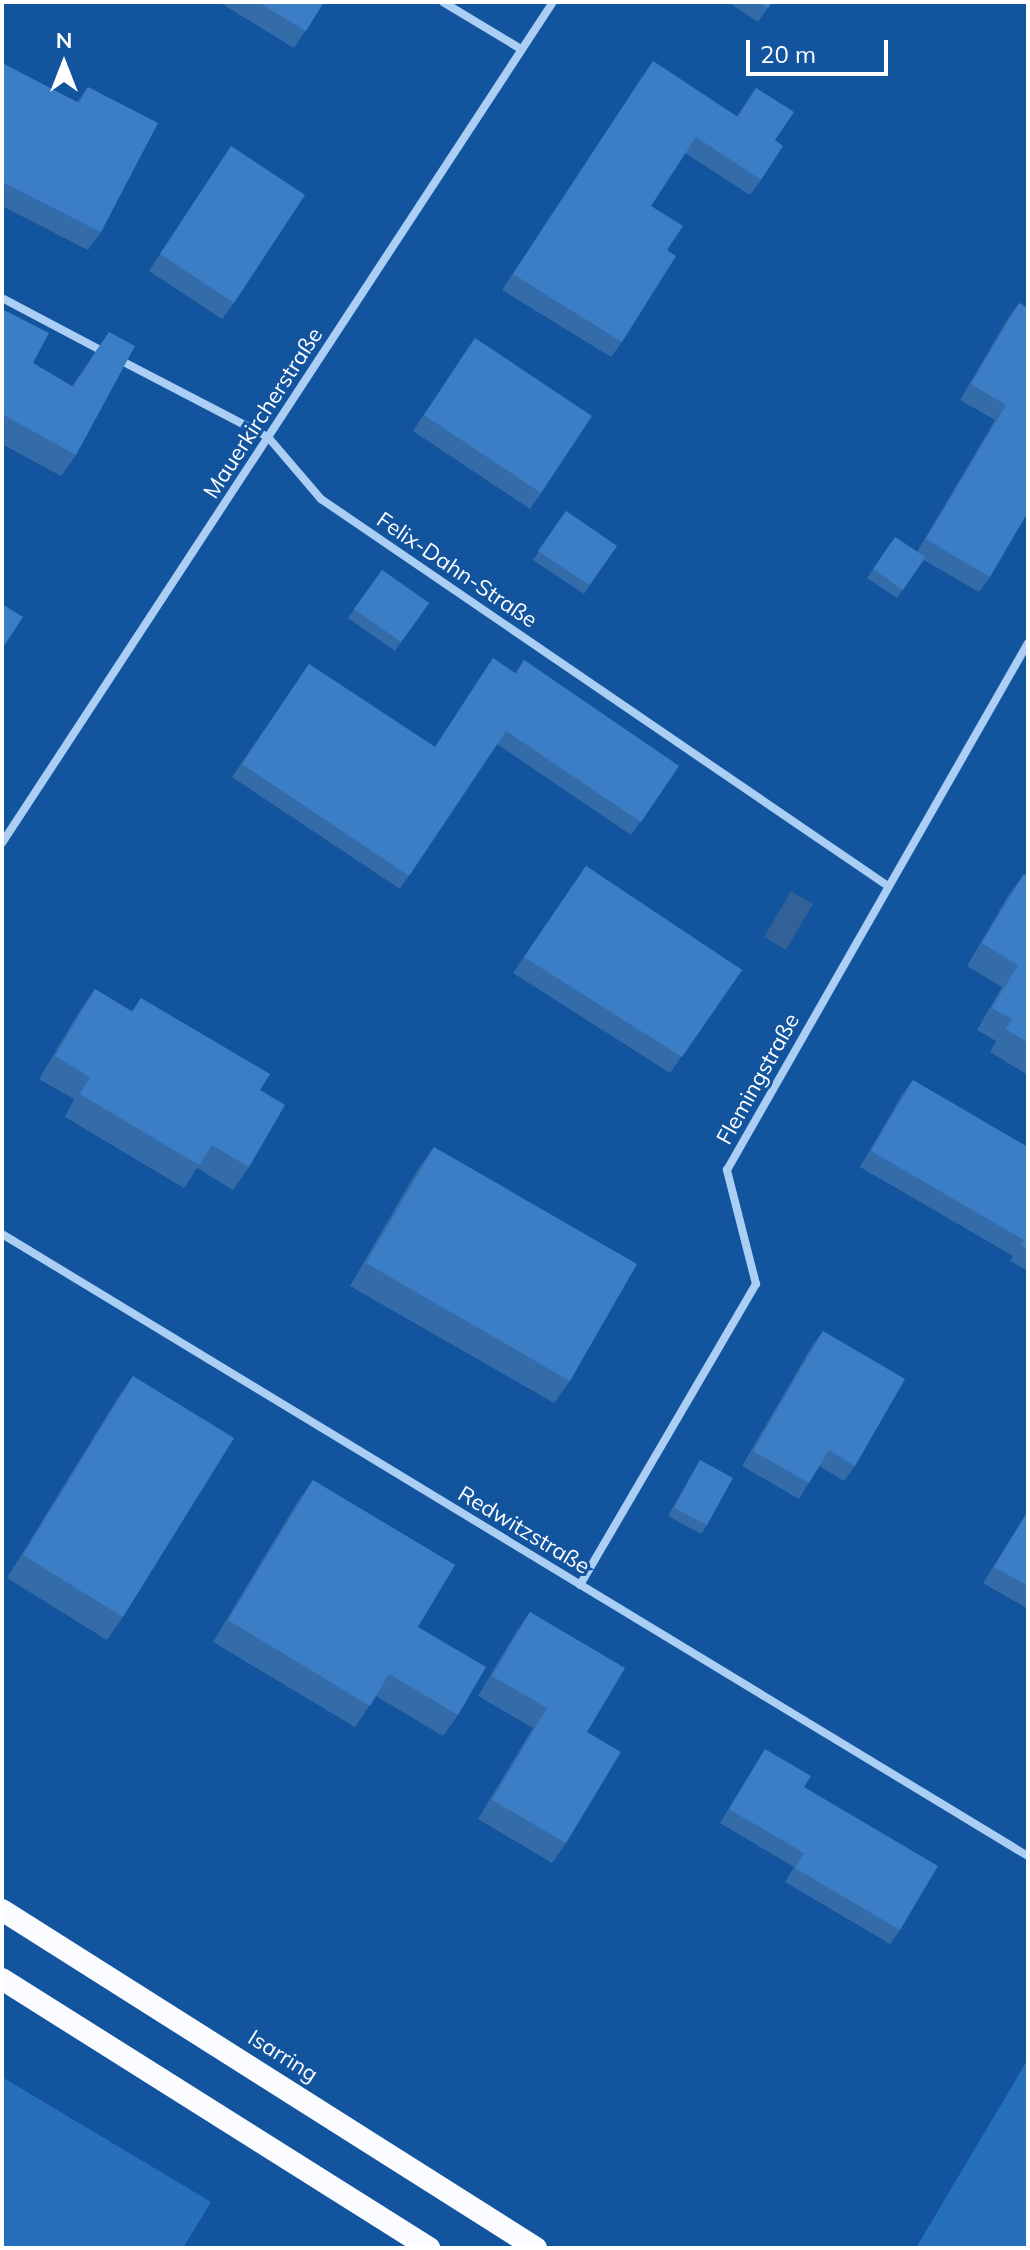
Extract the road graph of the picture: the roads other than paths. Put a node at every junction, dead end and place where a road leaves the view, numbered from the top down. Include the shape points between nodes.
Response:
1 (443, 2) edge
2 (553, 2) edge
3 (521, 49) junction
4 (2, 298) edge
5 (268, 437) junction
6 (1028, 643) edge
7 (2, 843) edge
8 (888, 886) junction
9 (2, 1234) edge
10 (580, 1585) junction
11 (1028, 1856) edge
12 (2, 1910) edge
13 (2, 1979) edge
14 (429, 2248) edge
15 (536, 2248) edge

1 - 3 street
2 - 3 street, Mauerkircherstraße
3 - 5 street, Mauerkircherstraße
4 - 5 street, Felix-Dahn-Straße
5 - 7 street, Mauerkircherstraße
5 - 8 street, Felix-Dahn-Straße via 321,499
6 - 8 street, Flemingstraße
8 - 10 street, Flemingstraße via 727,1170 756,1284
9 - 10 street, Redwitzstraße
10 - 11 street, Redwitzstraße
12 - 15 highway, Isarring
13 - 14 highway

